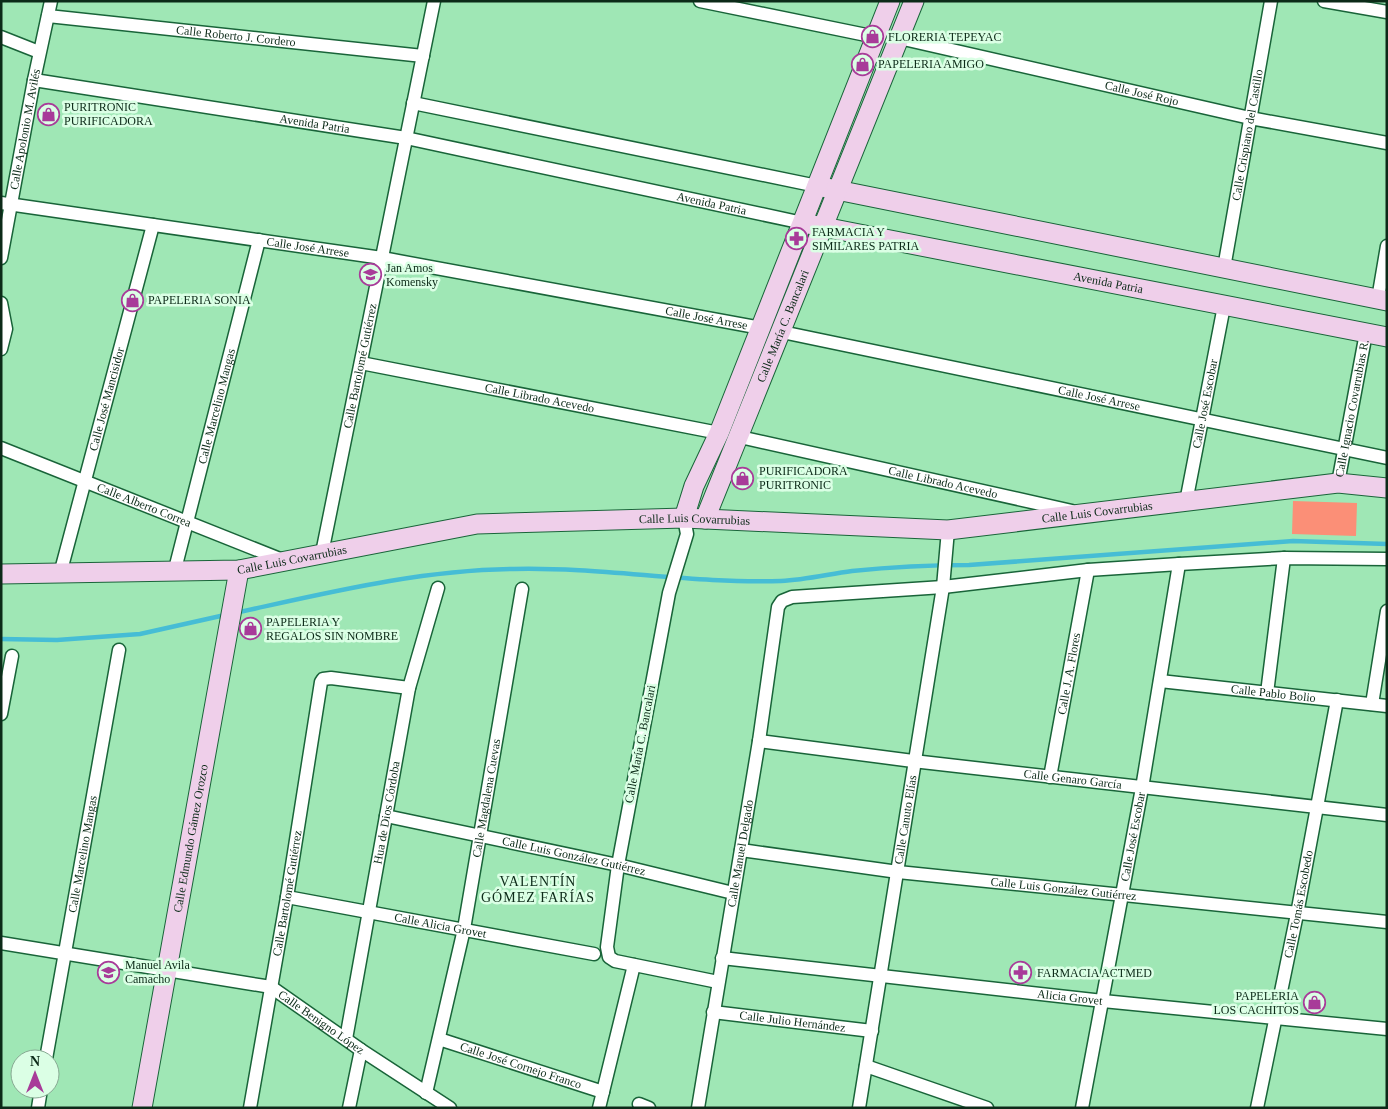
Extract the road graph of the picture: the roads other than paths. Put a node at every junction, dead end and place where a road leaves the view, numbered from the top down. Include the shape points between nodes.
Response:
1 (51, 1) edge
2 (434, 1) edge
3 (700, 1) edge
4 (890, 1) edge
5 (914, 1) edge
6 (1271, 1) edge
7 (1324, 1) edge
8 (756, 7) edge
9 (1387, 12) edge
10 (48, 16) junction
11 (1, 37) edge
12 (876, 37) junction
13 (898, 38) junction
14 (39, 52) junction
15 (422, 56) junction
16 (34, 80) junction
17 (413, 103) junction
18 (1250, 118) junction
19 (406, 138) junction
20 (1387, 143) edge
21 (817, 186) junction
22 (838, 190) junction
23 (7, 204) edge
24 (803, 223) junction
25 (154, 225) junction
26 (823, 228) junction
27 (259, 240) junction
28 (1387, 246) edge
29 (1, 258) edge
30 (382, 258) junction
31 (1224, 268) junction
32 (1382, 300) edge
33 (1, 303) edge
34 (1224, 306) junction
35 (761, 328) junction
36 (782, 332) junction
37 (1366, 334) junction
38 (1387, 338) edge
39 (1, 349) edge
40 (361, 363) junction
41 (1204, 419) junction
42 (719, 433) junction
43 (740, 438) junction
44 (1, 448) edge
45 (1346, 452) junction
46 (1387, 458) edge
47 (84, 480) junction
48 (1338, 483) junction
49 (1387, 488) edge
50 (1186, 502) junction
51 (1086, 515) junction
52 (705, 520) junction
53 (186, 521) junction
54 (685, 532) junction
55 (948, 538) junction
56 (322, 553) junction
57 (1284, 558) junction
58 (1387, 558) edge
59 (287, 562) junction
60 (1179, 564) junction
61 (239, 570) junction
62 (1088, 570) junction
63 (174, 573) junction
64 (1, 574) edge
65 (60, 574) junction
66 (943, 584) junction
67 (438, 588) dead end
68 (522, 589) dead end
69 (1387, 611) edge
70 (119, 650) dead end
71 (12, 656) dead end
72 (1160, 681) junction
73 (410, 688) junction
74 (1267, 693) junction
75 (1337, 700) junction
76 (1372, 704) junction
77 (1387, 706) edge
78 (1, 714) edge
79 (759, 741) junction
80 (913, 762) junction
81 (1050, 777) junction
82 (1142, 788) junction
83 (1317, 807) junction
84 (1387, 815) edge
85 (386, 816) junction
86 (480, 836) junction
87 (741, 850) junction
88 (618, 865) junction
89 (898, 872) junction
90 (734, 893) junction
91 (1122, 895) junction
92 (287, 897) junction
93 (369, 912) junction
94 (1297, 914) junction
95 (1387, 922) edge
96 (464, 929) junction
97 (1, 943) edge
98 (66, 953) junction
99 (594, 954) dead end
100 (722, 958) junction
101 (634, 965) junction
102 (168, 970) junction
103 (881, 977) junction
104 (718, 982) junction
105 (271, 987) junction
106 (1103, 1001) junction
107 (713, 1012) junction
108 (1275, 1019) junction
109 (1387, 1030) edge
110 (872, 1031) junction
111 (346, 1039) junction
112 (439, 1039) junction
113 (48, 1049) edge
114 (361, 1050) junction
115 (866, 1066) junction
116 (603, 1092) junction
117 (426, 1093) junction
118 (443, 1106) edge
119 (142, 1108) edge
120 (250, 1108) edge
121 (349, 1108) edge
122 (599, 1108) edge
123 (698, 1108) edge
124 (859, 1108) edge
125 (987, 1108) edge
126 (1082, 1108) edge
127 (1257, 1108) edge

1 - 10 street, Calle Apolonio M. Avilés
2 - 15 street, Calle Bartolomé Gutiérrez
3 - 8 street
4 - 12 street, Calle María C. Bancalari
5 - 13 street, Calle María C. Bancalari
6 - 18 street, Calle Crispiano del Castillo
7 - 9 street
8 - 12 street
10 - 14 street, Calle Apolonio M. Avilés
10 - 15 street, Calle Roberto J. Cordero
11 - 14 street
12 - 21 street, Calle María C. Bancalari
13 - 18 street, Calle José Rojo
13 - 22 street, Calle María C. Bancalari
14 - 16 street, Calle Apolonio M. Avilés
15 - 17 street, Calle Bartolomé Gutiérrez
16 - 19 street, Avenida Patria
16 - 23 street, Calle Apolonio M. Avilés
17 - 19 street, Calle Bartolomé Gutiérrez
17 - 21 street
18 - 20 street, Calle José Rojo
18 - 31 street, Calle Crispiano del Castillo
19 - 24 street, Avenida Patria
19 - 30 street, Calle Bartolomé Gutiérrez
21 - 22 street
21 - 24 street, Calle María C. Bancalari
22 - 26 street, Calle María C. Bancalari
22 - 31 street
23 - 25 street, Calle José Arrese
23 - 29 street, Calle Apolonio M. Avilés
24 - 26 street, Avenida Patria
24 - 35 street, Calle María C. Bancalari
25 - 27 street, Calle José Arrese
25 - 47 street, Calle José Mancisidor
26 - 34 street, Avenida Patria
26 - 36 street, Calle María C. Bancalari
27 - 30 street, Calle José Arrese
27 - 53 street, Calle Marcelino Mangas
28 - 32 street
30 - 35 street, Calle José Arrese
30 - 40 street, Calle Bartolomé Gutiérrez
31 - 32 street
33 - 39 street via 6,329
34 - 37 street, Avenida Patria
34 - 41 street, Calle José Escobar
35 - 42 street, Calle María C. Bancalari
36 - 41 street, Calle José Arrese
36 - 43 street, Calle María C. Bancalari
37 - 38 street, Avenida Patria
37 - 45 street, Calle Ignacio Covarrubias R.
40 - 42 street, Calle Librado Acevedo
40 - 56 street, Calle Bartolomé Gutiérrez
41 - 45 street, Calle José Arrese
41 - 50 street, Calle José Escobar
42 - 54 street, Calle María C. Bancalari via 694,486
43 - 51 street, Calle Librado Acevedo
43 - 52 street, Calle María C. Bancalari
44 - 47 street, Calle Alberto Correa
45 - 46 street, Calle José Arrese
45 - 48 street, Calle Ignacio Covarrubias R.
47 - 53 street, Calle Alberto Correa
47 - 65 street, Calle José Mancisidor
48 - 49 street, Calle Luis Covarrubias
48 - 50 street, Calle Luis Covarrubias
50 - 51 street, Calle Luis Covarrubias
51 - 55 street, Calle Luis Covarrubias
52 - 54 street, Calle Luis Covarrubias
52 - 55 street, Calle Luis Covarrubias
53 - 59 street, Calle Alberto Correa
53 - 63 street, Calle Marcelino Mangas
54 - 56 street, Calle Luis Covarrubias via 478,524
54 - 88 street, Calle María C. Bancalari via 669,593
55 - 66 street, Calle Canuto Elías
56 - 59 street, Calle Luis Covarrubias
57 - 58 street
57 - 60 street
57 - 74 street
59 - 61 street, Calle Luis Covarrubias
60 - 62 street
60 - 72 street, Calle José Escobar
61 - 63 street, Calle Luis Covarrubias
61 - 102 street, Calle Edmundo Gámez Orozco
62 - 66 street
62 - 81 street, Calle J. A. Flores
63 - 65 street, Calle Luis Covarrubias
64 - 65 street, Calle Luis Covarrubias
66 - 79 street, Calle Manuel Delgado via 782,600 778,607
66 - 80 street, Calle Canuto Elías
67 - 73 street, Hua de Dios Córdoba
68 - 86 street, Calle Magdalena Cuevas
69 - 76 street
70 - 98 street, Calle Marcelino Mangas
71 - 78 street
72 - 74 street, Calle Pablo Bolio
72 - 82 street, Calle José Escobar
73 - 85 street, Hua de Dios Córdoba
73 - 92 street, Calle Bartolomé Gutiérrez via 323,679
74 - 75 street, Calle Pablo Bolio
75 - 76 street, Calle Pablo Bolio
75 - 83 street, Calle Tomás Escobedo
76 - 77 street, Calle Pablo Bolio
79 - 80 street, Calle Genaro García
79 - 87 street, Calle Manuel Delgado
80 - 81 street, Calle Genaro García
80 - 89 street, Calle Canuto Elías
81 - 82 street, Calle Genaro García
82 - 83 street, Calle Genaro García
82 - 91 street, Calle José Escobar
83 - 84 street, Calle Genaro García
83 - 94 street, Calle Tomás Escobedo
85 - 86 street, Calle Luis González Gutiérrez
85 - 93 street, Hua de Dios Córdoba
86 - 88 street, Calle Luis González Gutiérrez
86 - 96 street, Calle Magdalena Cuevas
87 - 89 street, Calle Luis González Gutiérrez
87 - 90 street, Calle Manuel Delgado
88 - 90 street, Calle Luis González Gutiérrez
88 - 101 street, Calle María C. Bancalari via 607,946 609,956 615,961
89 - 91 street, Calle Luis González Gutiérrez
89 - 103 street, Calle Canuto Elías
90 - 100 street, Calle Manuel Delgado
91 - 94 street, Calle Luis González Gutiérrez
91 - 106 street, Calle José Escobar
92 - 93 street, Calle Alicia Grovet
92 - 105 street, Calle Bartolomé Gutiérrez
93 - 96 street, Calle Alicia Grovet
93 - 111 street, Hua de Dios Córdoba
94 - 95 street, Calle Luis González Gutiérrez
94 - 108 street, Calle Tomás Escobedo
96 - 99 street, Calle Alicia Grovet
96 - 112 street, Calle Magdalena Cuevas
97 - 98 street, Calle Benigno López
98 - 102 street, Calle Benigno López
98 - 113 street, Calle Marcelino Mangas
100 - 103 street, Alicia Grovet
100 - 104 street, Calle Manuel Delgado
101 - 104 street
101 - 116 street
102 - 105 street, Calle Benigno López
102 - 119 street, Calle Edmundo Gámez Orozco
103 - 106 street, Alicia Grovet
103 - 110 street, Calle Canuto Elías
104 - 107 street, Calle Manuel Delgado
105 - 111 street, Calle Benigno López
105 - 120 street, Calle Bartolomé Gutiérrez
106 - 108 street, Alicia Grovet
106 - 126 street, Calle José Escobar
107 - 110 street, Calle Julio Hernández
107 - 123 street, Calle Manuel Delgado
108 - 109 street, Alicia Grovet
108 - 127 street, Calle Tomás Escobedo
110 - 115 street, Calle Canuto Elías
111 - 114 street, Calle Benigno López
112 - 116 street, Calle José Cornejo Franco
112 - 117 street, Calle Magdalena Cuevas
114 - 117 street, Calle Benigno López
114 - 121 street
115 - 124 street, Calle Canuto Elías
115 - 125 street
116 - 122 street
117 - 118 street, Calle Benigno López

